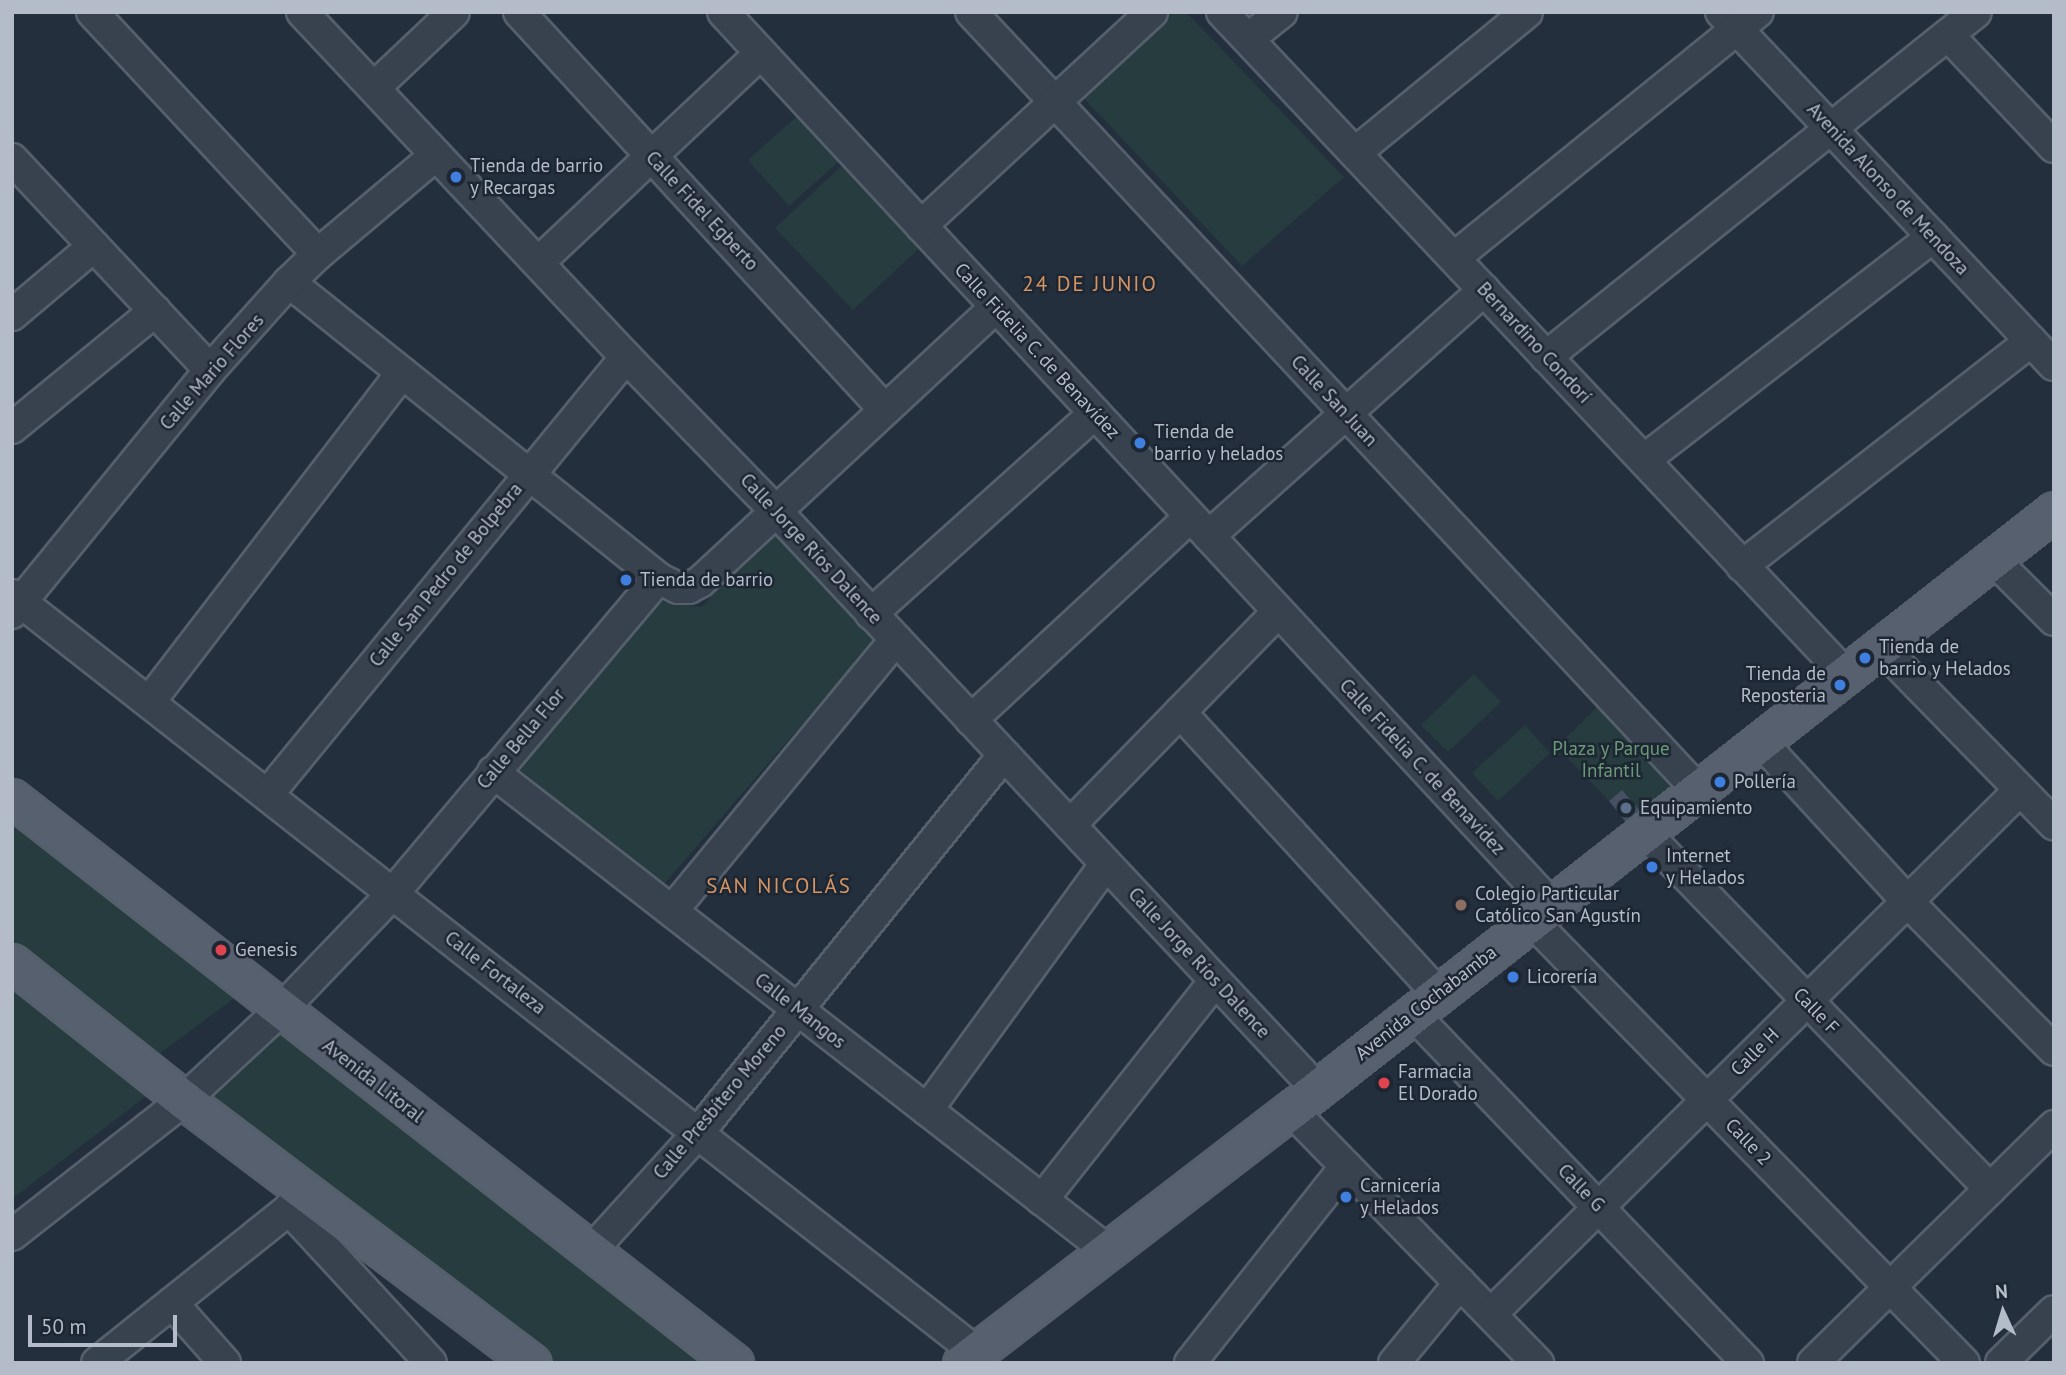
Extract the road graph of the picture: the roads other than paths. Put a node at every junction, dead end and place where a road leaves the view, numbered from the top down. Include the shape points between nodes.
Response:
1 (92, 12) edge
2 (302, 12) edge
3 (454, 12) edge
4 (519, 12) edge
5 (723, 12) edge
6 (971, 12) edge
7 (1152, 12) edge
8 (1222, 12) edge
9 (1282, 12) edge
10 (1527, 12) edge
11 (1976, 12) edge
12 (1739, 18) edge
13 (1948, 35) junction
14 (1248, 39) junction
15 (761, 53) junction
16 (374, 88) junction
17 (1055, 102) junction
18 (1831, 128) junction
19 (2054, 147) edge
20 (1355, 153) junction
21 (436, 155) junction
22 (652, 156) junction
23 (12, 159) edge
24 (921, 226) junction
25 (1933, 237) junction
26 (94, 246) junction
27 (318, 254) junction
28 (1454, 258) junction
29 (538, 263) junction
30 (289, 282) junction
31 (1484, 290) junction
32 (996, 307) junction
33 (155, 311) junction
34 (12, 314) edge
35 (2031, 341) junction
36 (626, 357) junction
37 (1546, 357) junction
38 (2054, 365) edge
39 (210, 370) junction
40 (402, 373) junction
41 (884, 410) junction
42 (1095, 413) junction
43 (1346, 414) junction
44 (12, 428) edge
45 (1644, 460) junction
46 (529, 472) junction
47 (775, 510) junction
48 (2054, 511) edge
49 (1199, 527) junction
50 (1993, 559) junction
51 (1742, 566) junction
52 (658, 578) junction
53 (15, 604) edge
54 (1278, 612) junction
55 (871, 614) junction
56 (2054, 620) edge
57 (896, 639) junction
58 (1881, 647) junction
59 (1846, 674) junction
60 (150, 701) junction
61 (1180, 712) junction
62 (971, 720) junction
63 (1760, 741) junction
64 (1004, 755) junction
65 (493, 772) junction
66 (1698, 790) junction
67 (2020, 790) junction
68 (268, 794) junction
69 (12, 798) edge
70 (2054, 824) edge
71 (1070, 825) junction
72 (1644, 832) junction
73 (1106, 864) junction
74 (394, 892) junction
75 (1907, 901) junction
76 (672, 911) junction
77 (1541, 913) junction
78 (12, 963) edge
79 (1215, 982) junction
80 (1806, 1001) junction
81 (1425, 1004) junction
82 (798, 1009) junction
83 (281, 1010) junction
84 (2054, 1050) edge
85 (184, 1100) junction
86 (1304, 1100) junction
87 (1707, 1100) junction
88 (927, 1110) junction
89 (2054, 1126) edge
90 (697, 1133) junction
91 (1346, 1166) junction
92 (1990, 1189) junction
93 (296, 1198) junction
94 (1042, 1200) junction
95 (1599, 1207) junction
96 (12, 1235) edge
97 (591, 1251) junction
98 (1108, 1251) junction
99 (1460, 1283) junction
100 (1890, 1287) junction
101 (172, 1303) junction
102 (2054, 1311) edge
103 (1490, 1314) junction
104 (969, 1357) edge
105 (97, 1363) edge
106 (225, 1363) edge
107 (431, 1363) edge
108 (532, 1363) edge
109 (734, 1363) edge
110 (1189, 1363) edge
111 (1394, 1363) edge
112 (1538, 1363) edge
113 (1748, 1363) edge
114 (1813, 1363) edge
115 (1964, 1363) edge
116 (2001, 1363) edge

1 - 27 street
2 - 16 street, Calle Jorge Ríos Dalence
3 - 16 street
4 - 22 street, Calle Fidel Egberto
5 - 15 street, Calle Fidelia C. de Benavídez
6 - 17 street, Calle San Juan
7 - 17 street
8 - 14 street, Bernardino Condorí
9 - 14 street
10 - 20 street
11 - 13 street
12 - 18 street, Avenida Alonso de Mendoza
12 - 28 street
13 - 18 street
13 - 19 street
14 - 20 street, Bernardino Condorí
15 - 22 street
15 - 24 street, Calle Fidelia C. de Benavídez
16 - 21 street, Calle Jorge Ríos Dalence
17 - 24 street
17 - 43 street, Calle San Juan
18 - 25 street, Avenida Alonso de Mendoza
18 - 37 street
20 - 28 street, Bernardino Condorí
21 - 27 street, Calle Mario Flores
21 - 29 street, Calle Jorge Ríos Dalence
22 - 29 street
22 - 41 street, Calle Fidel Egberto
23 - 26 street
24 - 32 street, Calle Fidelia C. de Benavídez
25 - 35 street, Avenida Alonso de Mendoza
25 - 45 street
26 - 33 street
26 - 34 street
27 - 30 street, Calle Mario Flores
28 - 31 street, Bernardino Condorí
29 - 36 street, Calle Jorge Ríos Dalence
30 - 39 street, Calle Mario Flores
30 - 40 street
31 - 37 street, Bernardino Condorí
31 - 43 street
32 - 41 street
32 - 42 street, Calle Fidelia C. de Benavídez
33 - 39 street
33 - 44 street
35 - 38 street, Avenida Alonso de Mendoza
35 - 51 street
36 - 46 street, Calle San Pedro de Bolpebra
36 - 47 street, Calle Jorge Ríos Dalence
37 - 45 street, Bernardino Condorí
39 - 53 street, Calle Mario Flores
40 - 46 street
40 - 60 street
41 - 47 street
42 - 49 street, Calle Fidelia C. de Benavídez
42 - 55 street
43 - 49 street
43 - 66 street, Calle San Juan
45 - 51 street, Bernardino Condorí
46 - 52 street
46 - 68 street, Calle San Pedro de Bolpebra
47 - 52 street via 700,582 678,588
47 - 55 street, Calle Jorge Ríos Dalence
48 - 50 main road, Avenida Cochabamba
49 - 54 street, Calle Fidelia C. de Benavídez
49 - 62 street
50 - 56 street
50 - 58 main road, Avenida Cochabamba
51 - 59 street, Bernardino Condorí
52 - 65 street, Calle Bella Flor
53 - 60 street, Calle Fortaleza
54 - 61 street
54 - 77 street, Calle Fidelia C. de Benavídez
55 - 57 street, Calle Jorge Ríos Dalence
57 - 62 street, Calle Jorge Ríos Dalence
57 - 76 street
58 - 59 main road, Avenida Cochabamba
58 - 67 street
59 - 63 main road, Avenida Cochabamba
60 - 68 street, Calle Fortaleza
61 - 71 street
61 - 81 street, Calle G
62 - 64 street, Calle Jorge Ríos Dalence
63 - 66 main road, Avenida Cochabamba
63 - 75 street
64 - 71 street, Calle Jorge Ríos Dalence
64 - 82 street, Calle Presbítero Moreno
65 - 74 street, Calle Bella Flor
65 - 76 street, Calle Mangos
66 - 72 main road, Avenida Cochabamba
67 - 70 street
67 - 75 street, Calle H
68 - 74 street, Calle Fortaleza
69 - 83 main road, Avenida Litoral
71 - 73 street, Calle Jorge Ríos Dalence
72 - 77 main road, Avenida Cochabamba
72 - 80 street, Calle F
73 - 79 street, Calle Jorge Ríos Dalence
73 - 88 street
74 - 83 street, Calle Bella Flor
74 - 90 street, Calle Fortaleza
75 - 80 street, Calle H
75 - 84 street
76 - 82 street, Calle Mangos
77 - 81 main road, Avenida Cochabamba
77 - 87 street, Calle 2
78 - 85 main road
79 - 86 street, Calle Jorge Ríos Dalence
79 - 94 street
80 - 87 street, Calle H
80 - 92 street, Calle F
81 - 86 main road, Avenida Cochabamba
81 - 95 street, Calle G
82 - 88 street, Calle Mangos
82 - 90 street, Calle Presbítero Moreno
83 - 85 street, Calle Bella Flor
83 - 97 main road, Avenida Litoral
85 - 93 main road
85 - 96 street, Calle Bella Flor
86 - 91 street, Calle Jorge Ríos Dalence
86 - 98 main road, Avenida Cochabamba
87 - 95 street, Calle H
87 - 100 street, Calle 2
88 - 94 street, Calle Mangos
89 - 92 street
90 - 97 street, Calle Presbítero Moreno
90 - 104 street, Calle Fortaleza
91 - 99 street, Calle Jorge Ríos Dalence
91 - 110 street
92 - 100 street
93 - 101 street
93 - 107 street
93 - 108 main road
94 - 98 street, Calle Mangos
95 - 103 street, Calle H
95 - 113 street, Calle G
97 - 109 main road, Avenida Litoral
98 - 104 main road, Avenida Cochabamba
99 - 103 street, Calle Jorge Ríos Dalence
99 - 111 street
100 - 114 street
100 - 115 street, Calle 2
101 - 105 street
101 - 106 street
102 - 116 street
103 - 112 street, Calle Jorge Ríos Dalence

